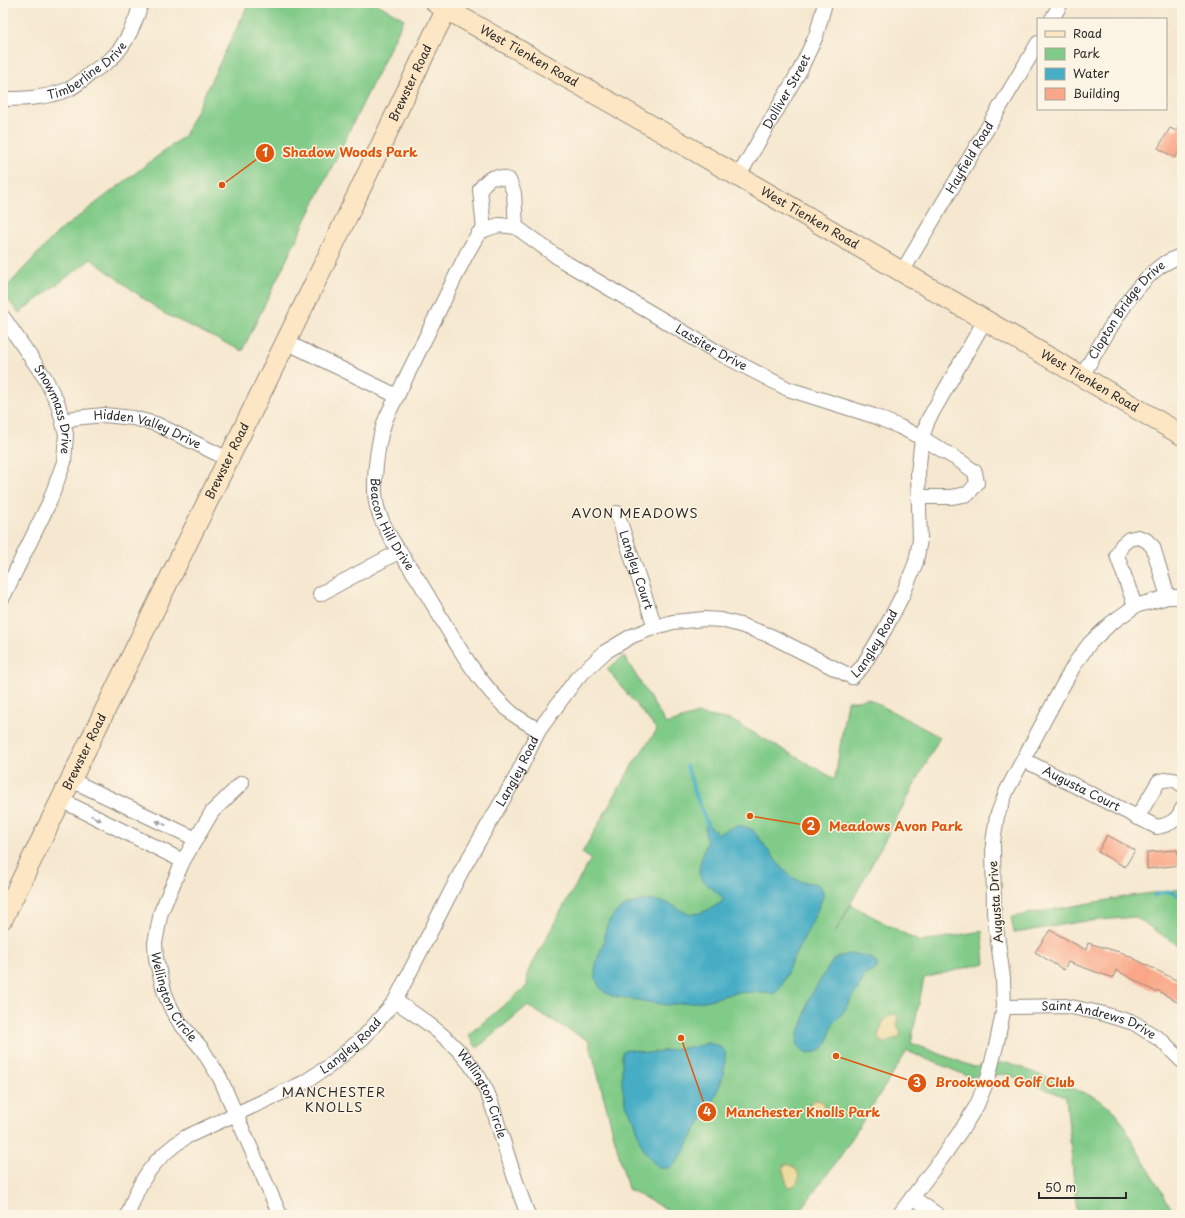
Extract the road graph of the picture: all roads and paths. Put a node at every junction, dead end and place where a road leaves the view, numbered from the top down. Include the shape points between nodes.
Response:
1 (141, 3) edge
2 (825, 3) edge
3 (1061, 3) edge
4 (444, 5) edge
5 (1053, 18) edge
6 (1037, 45) edge
7 (3, 99) edge
8 (738, 177) junction
9 (516, 227) junction
10 (484, 230) junction
11 (1182, 255) edge
12 (902, 272) junction
13 (3, 317) edge
14 (985, 320) junction
15 (286, 342) junction
16 (1082, 376) junction
17 (397, 396) junction
18 (63, 423) junction
19 (1182, 435) edge
20 (922, 438) junction
21 (228, 459) junction
22 (918, 497) junction
23 (617, 513) dead end
24 (400, 552) junction
25 (320, 594) dead end
26 (3, 597) edge
27 (1175, 597) edge
28 (1135, 606) junction
29 (655, 627) junction
30 (539, 730) junction
31 (1024, 760) junction
32 (71, 780) junction
33 (242, 783) dead end
34 (1182, 785) edge
35 (61, 800) junction
36 (1182, 809) edge
37 (139, 813) junction
38 (1137, 818) junction
39 (129, 834) junction
40 (196, 839) junction
41 (183, 861) junction
42 (3, 918) edge
43 (395, 1001) junction
44 (1004, 1007) junction
45 (1182, 1061) edge
46 (235, 1113) junction
47 (912, 1198) junction
48 (128, 1215) edge
49 (280, 1215) edge
50 (528, 1215) edge
51 (899, 1215) edge
52 (938, 1215) edge

1 - 7 street, Timberline Drive via 126,39 112,58 88,76 69,89 48,95 30,99
2 - 8 street, Dolliver Street via 816,36 800,70
3 - 5 street
4 - 8 street, West Tienken Road
4 - 15 street, Brewster Road via 434,34
6 - 12 street, Hayfield Road
8 - 12 street, West Tienken Road
9 - 10 street via 499,225
9 - 10 street via 514,193 509,180 496,176 487,180 480,189
9 - 20 street, Lassiter Drive via 563,261 719,353 783,386 874,416
10 - 17 street via 478,234 466,255
11 - 16 street, Clopton Bridge Drive via 1158,268 1143,282 1122,310
12 - 14 street, West Tienken Road
13 - 18 street, Snowmass Drive via 45,378 58,404
14 - 16 street, West Tienken Road
14 - 20 street, Langley Road via 928,420
15 - 17 street
15 - 21 street, Brewster Road
16 - 19 street, West Tienken Road
17 - 24 street, Beacon Hill Drive via 384,423 378,448 375,488 377,507 384,525
18 - 21 street, Hidden Valley Drive via 74,418 104,415 133,418 161,426
18 - 26 street, Snowmass Drive via 66,434 64,462 49,503
20 - 22 street, Langley Road
20 - 22 street via 975,472 977,483 968,494
21 - 32 street, Brewster Road
22 - 29 street, Langley Road via 920,540 916,562 885,629 862,667 852,677 771,636 722,620 673,622
23 - 29 street, Langley Court
24 - 25 street
24 - 30 street, Beacon Hill Drive via 485,685 514,714
27 - 28 street, Augusta Drive
27 - 28 street, Augusta Drive via 1153,547 1138,537 1129,539 1117,555
28 - 31 street, Augusta Drive via 1090,642 1062,687
29 - 30 street, Langley Road via 632,636 605,652 577,678
30 - 43 street, Langley Road via 516,777 462,870
31 - 38 street, Augusta Court
31 - 44 street, Augusta Drive via 1007,790 993,842 994,913 1003,978
32 - 35 street, Brewster Road
32 - 37 street
33 - 40 street, Wellington Circle via 212,812
34 - 38 street via 1169,779 1159,781
35 -> 39 street
35 - 42 street, Brewster Road
36 - 38 street, Augusta Court via 1169,825 1157,827
37 - 39 street
40 -> 37 street
39 - 41 street
40 - 41 street, Wellington Circle
41 - 46 street, Wellington Circle via 161,912 155,943 156,959 172,1010 180,1024 202,1049 220,1078
43 - 46 street, Langley Road via 364,1037 328,1067 303,1083
43 - 50 street, Wellington Circle via 440,1032 455,1046 486,1090
44 - 45 street, Saint Andrews Drive via 1066,1006 1134,1023 1162,1041
44 - 47 street, Augusta Drive via 988,1078 977,1105
46 - 48 street, Langley Road via 186,1137 155,1162 138,1187
46 - 49 street, Wellington Circle
47 - 51 street, Augusta Drive
47 - 52 street

